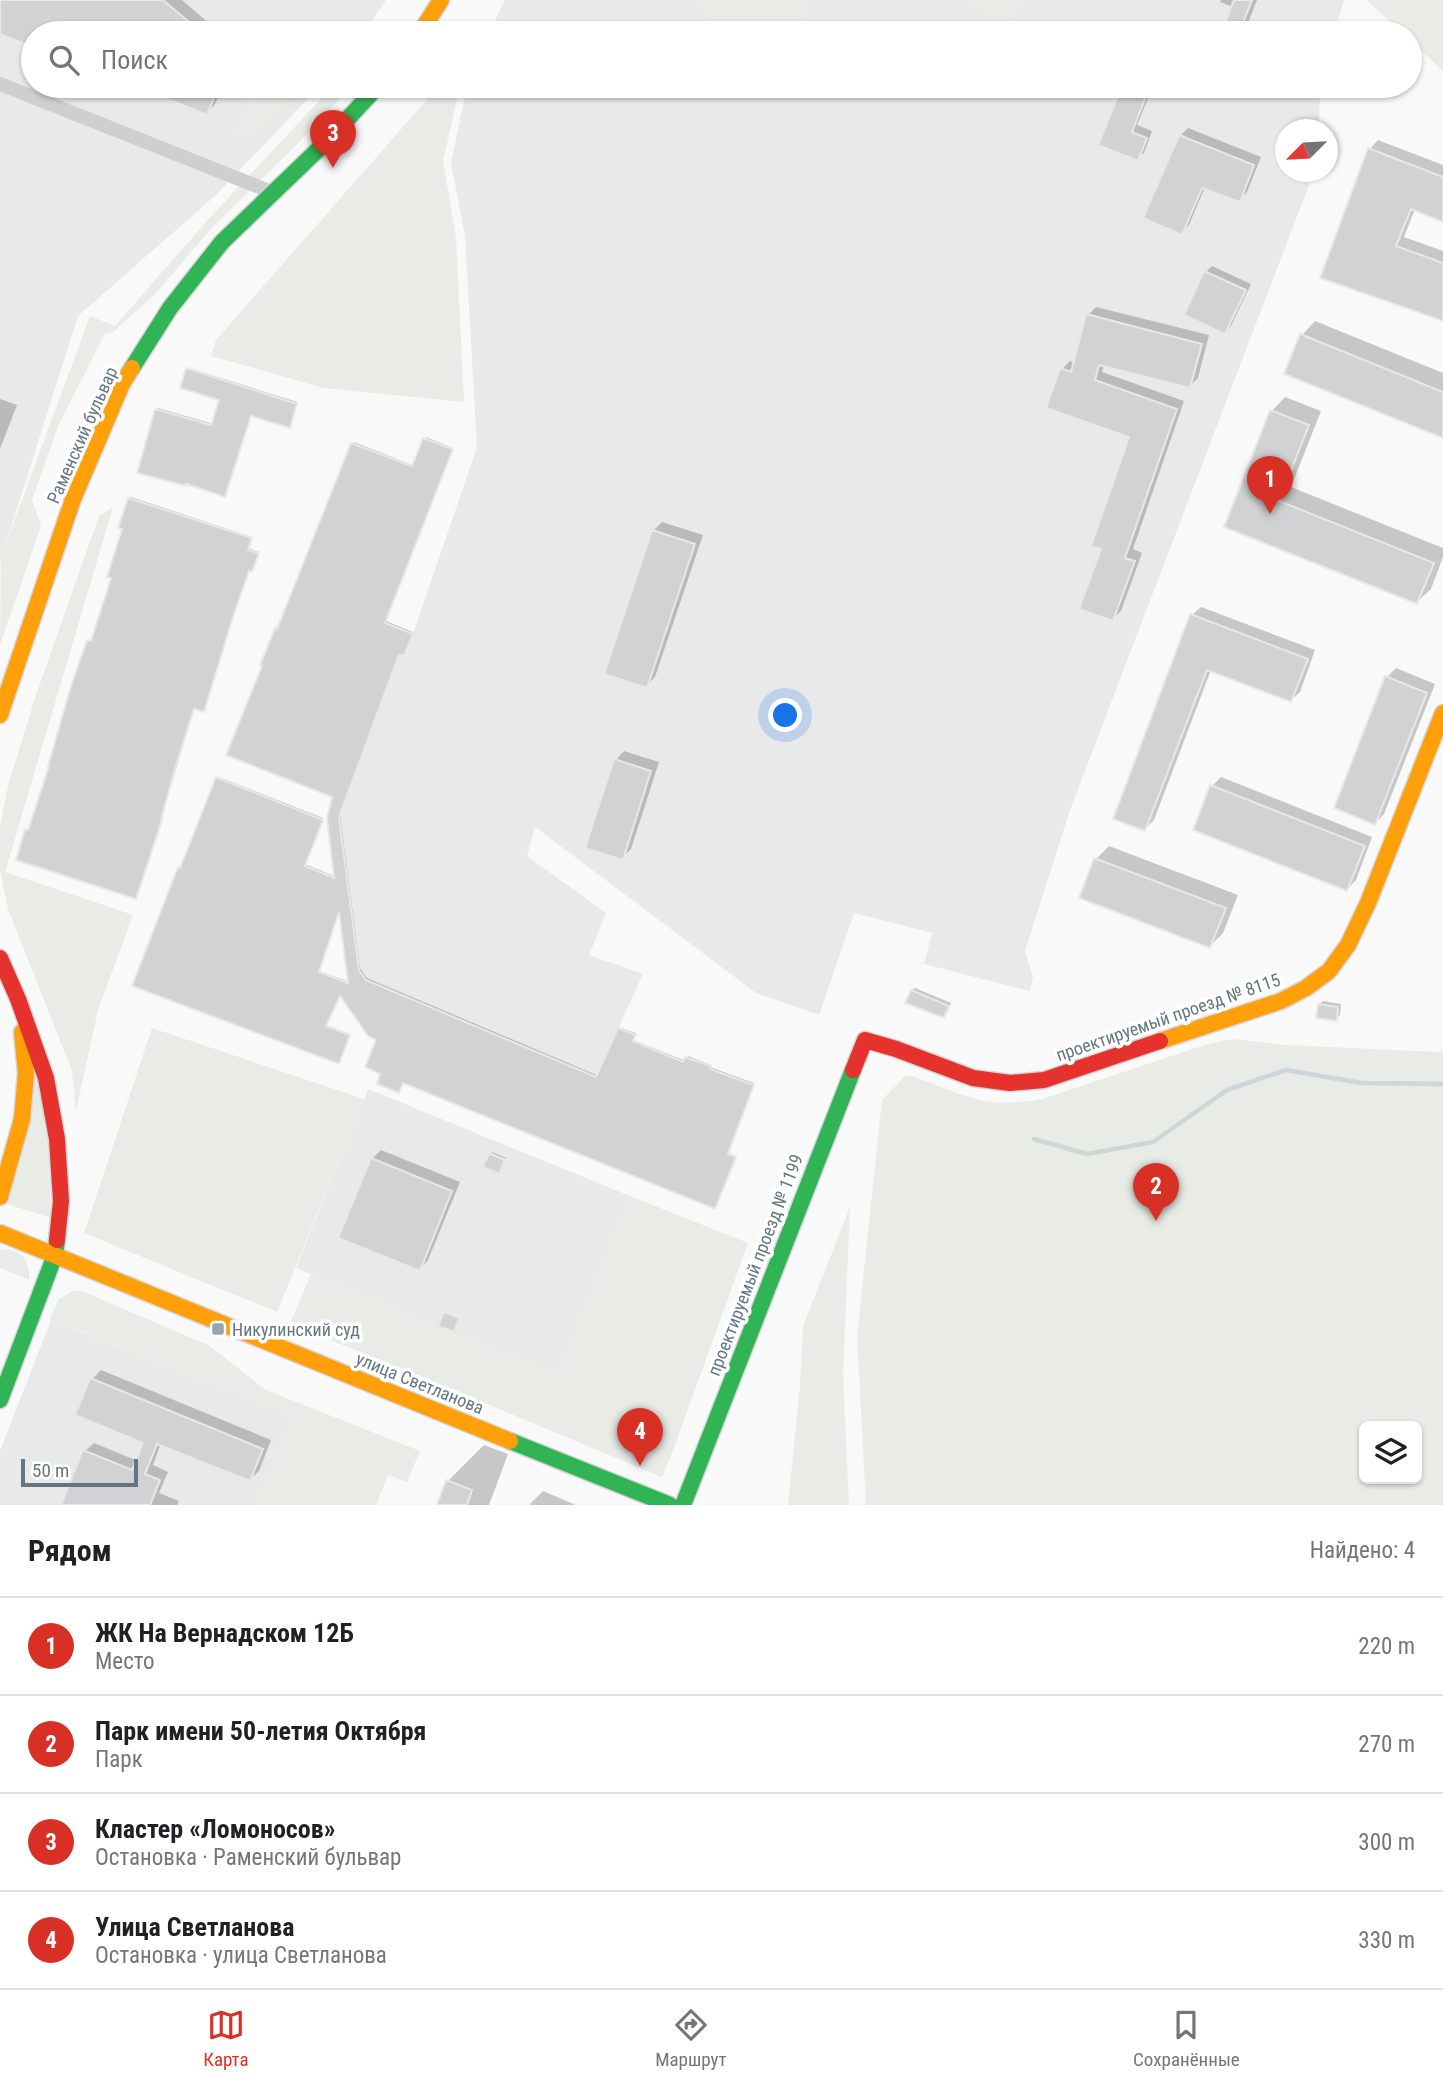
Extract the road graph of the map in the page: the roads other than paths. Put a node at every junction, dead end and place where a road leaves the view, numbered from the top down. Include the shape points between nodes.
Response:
1 (442, 0) edge
2 (428, 21) edge
3 (0, 84) edge
4 (21, 92) edge
5 (36, 98) edge
6 (367, 98) edge
7 (274, 192) junction
8 (1443, 713) edge
9 (0, 715) edge
10 (0, 958) edge
11 (18, 999) junction
12 (865, 1040) joint
13 (0, 1197) edge
14 (0, 1233) edge
15 (55, 1255) junction
16 (0, 1400) edge
17 (670, 1505) edge
18 (683, 1505) edge

1 - 2 street
3 - 4 street
5 - 7 street
6 - 7 street, Раменский бульвар
7 - 9 street, Раменский бульвар via 222,242 170,308 122,384 73,499
8 - 12 street, проектируемый проезд № 8115 via 1349,945 1329,971 1306,988 1044,1080 1014,1084 957,1073
10 - 11 street
11 - 13 street via 26,1073 22,1119
11 - 15 street via 47,1078 57,1139 61,1201
12 - 18 street, проектируемый проезд № 1199
14 - 15 street, улица Светланова
15 - 16 street
15 - 17 street, улица Светланова

